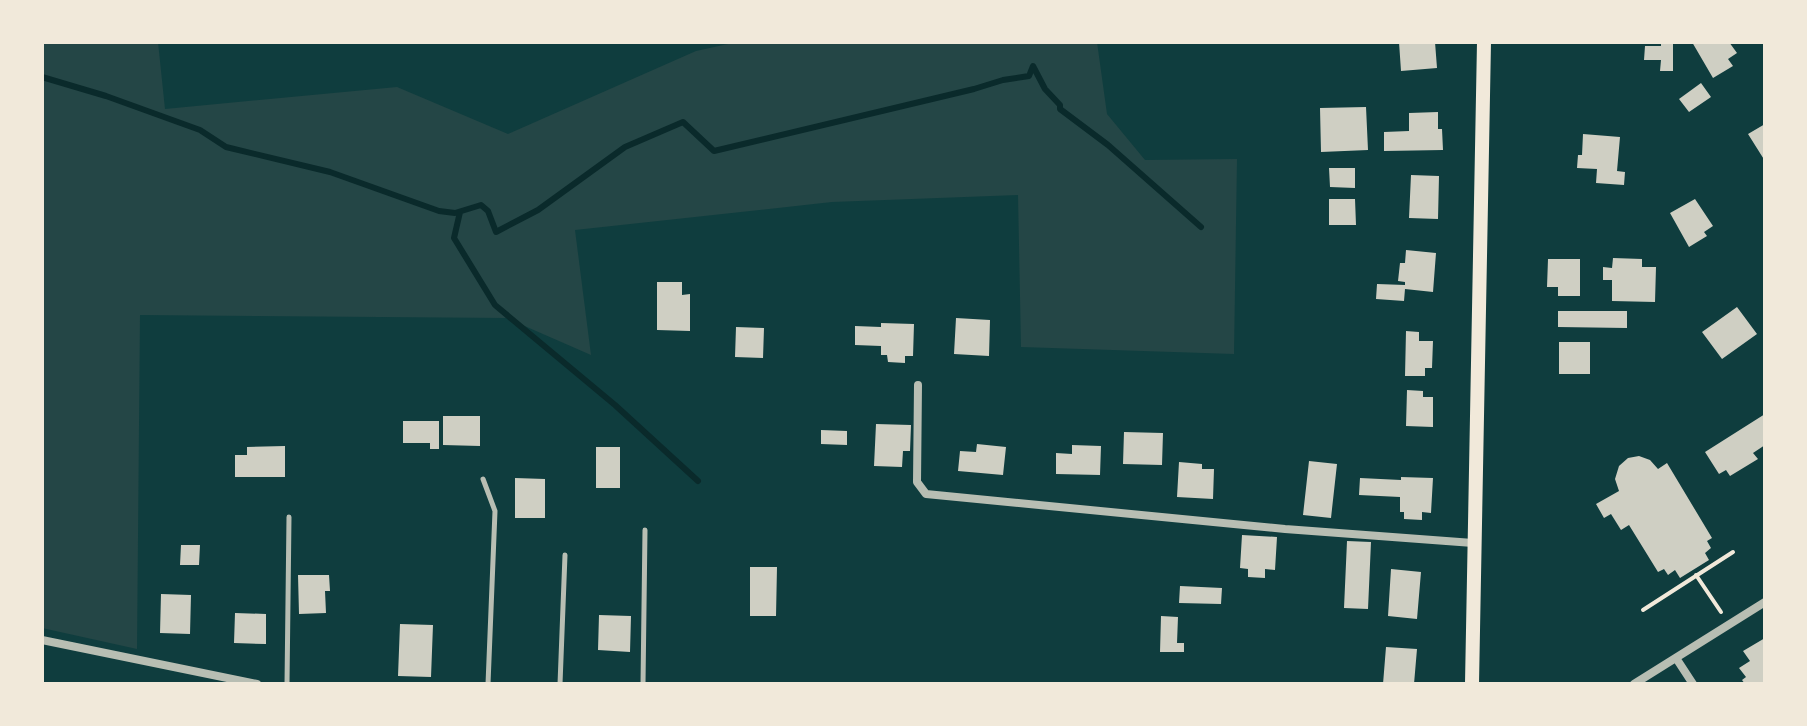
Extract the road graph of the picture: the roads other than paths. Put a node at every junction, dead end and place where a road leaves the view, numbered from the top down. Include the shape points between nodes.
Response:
1 (1484, 42) edge
2 (918, 385) dead end
3 (483, 479) dead end
4 (289, 517) dead end
5 (645, 530) dead end
6 (1473, 543) junction
7 (565, 555) dead end
8 (1765, 602) edge
9 (42, 640) edge
10 (1676, 658) junction
11 (257, 684) edge
12 (287, 684) edge
13 (488, 684) edge
14 (560, 684) edge
15 (643, 684) edge
16 (1472, 684) edge
17 (1634, 684) edge
18 (1693, 684) edge

1 - 6 main road
2 - 6 street via 917,482 926,494
3 - 13 lane via 495,511
4 - 12 lane
5 - 15 lane
6 - 16 main road
7 - 14 lane
8 - 10 street
9 - 11 street
10 - 17 street
10 - 18 street

